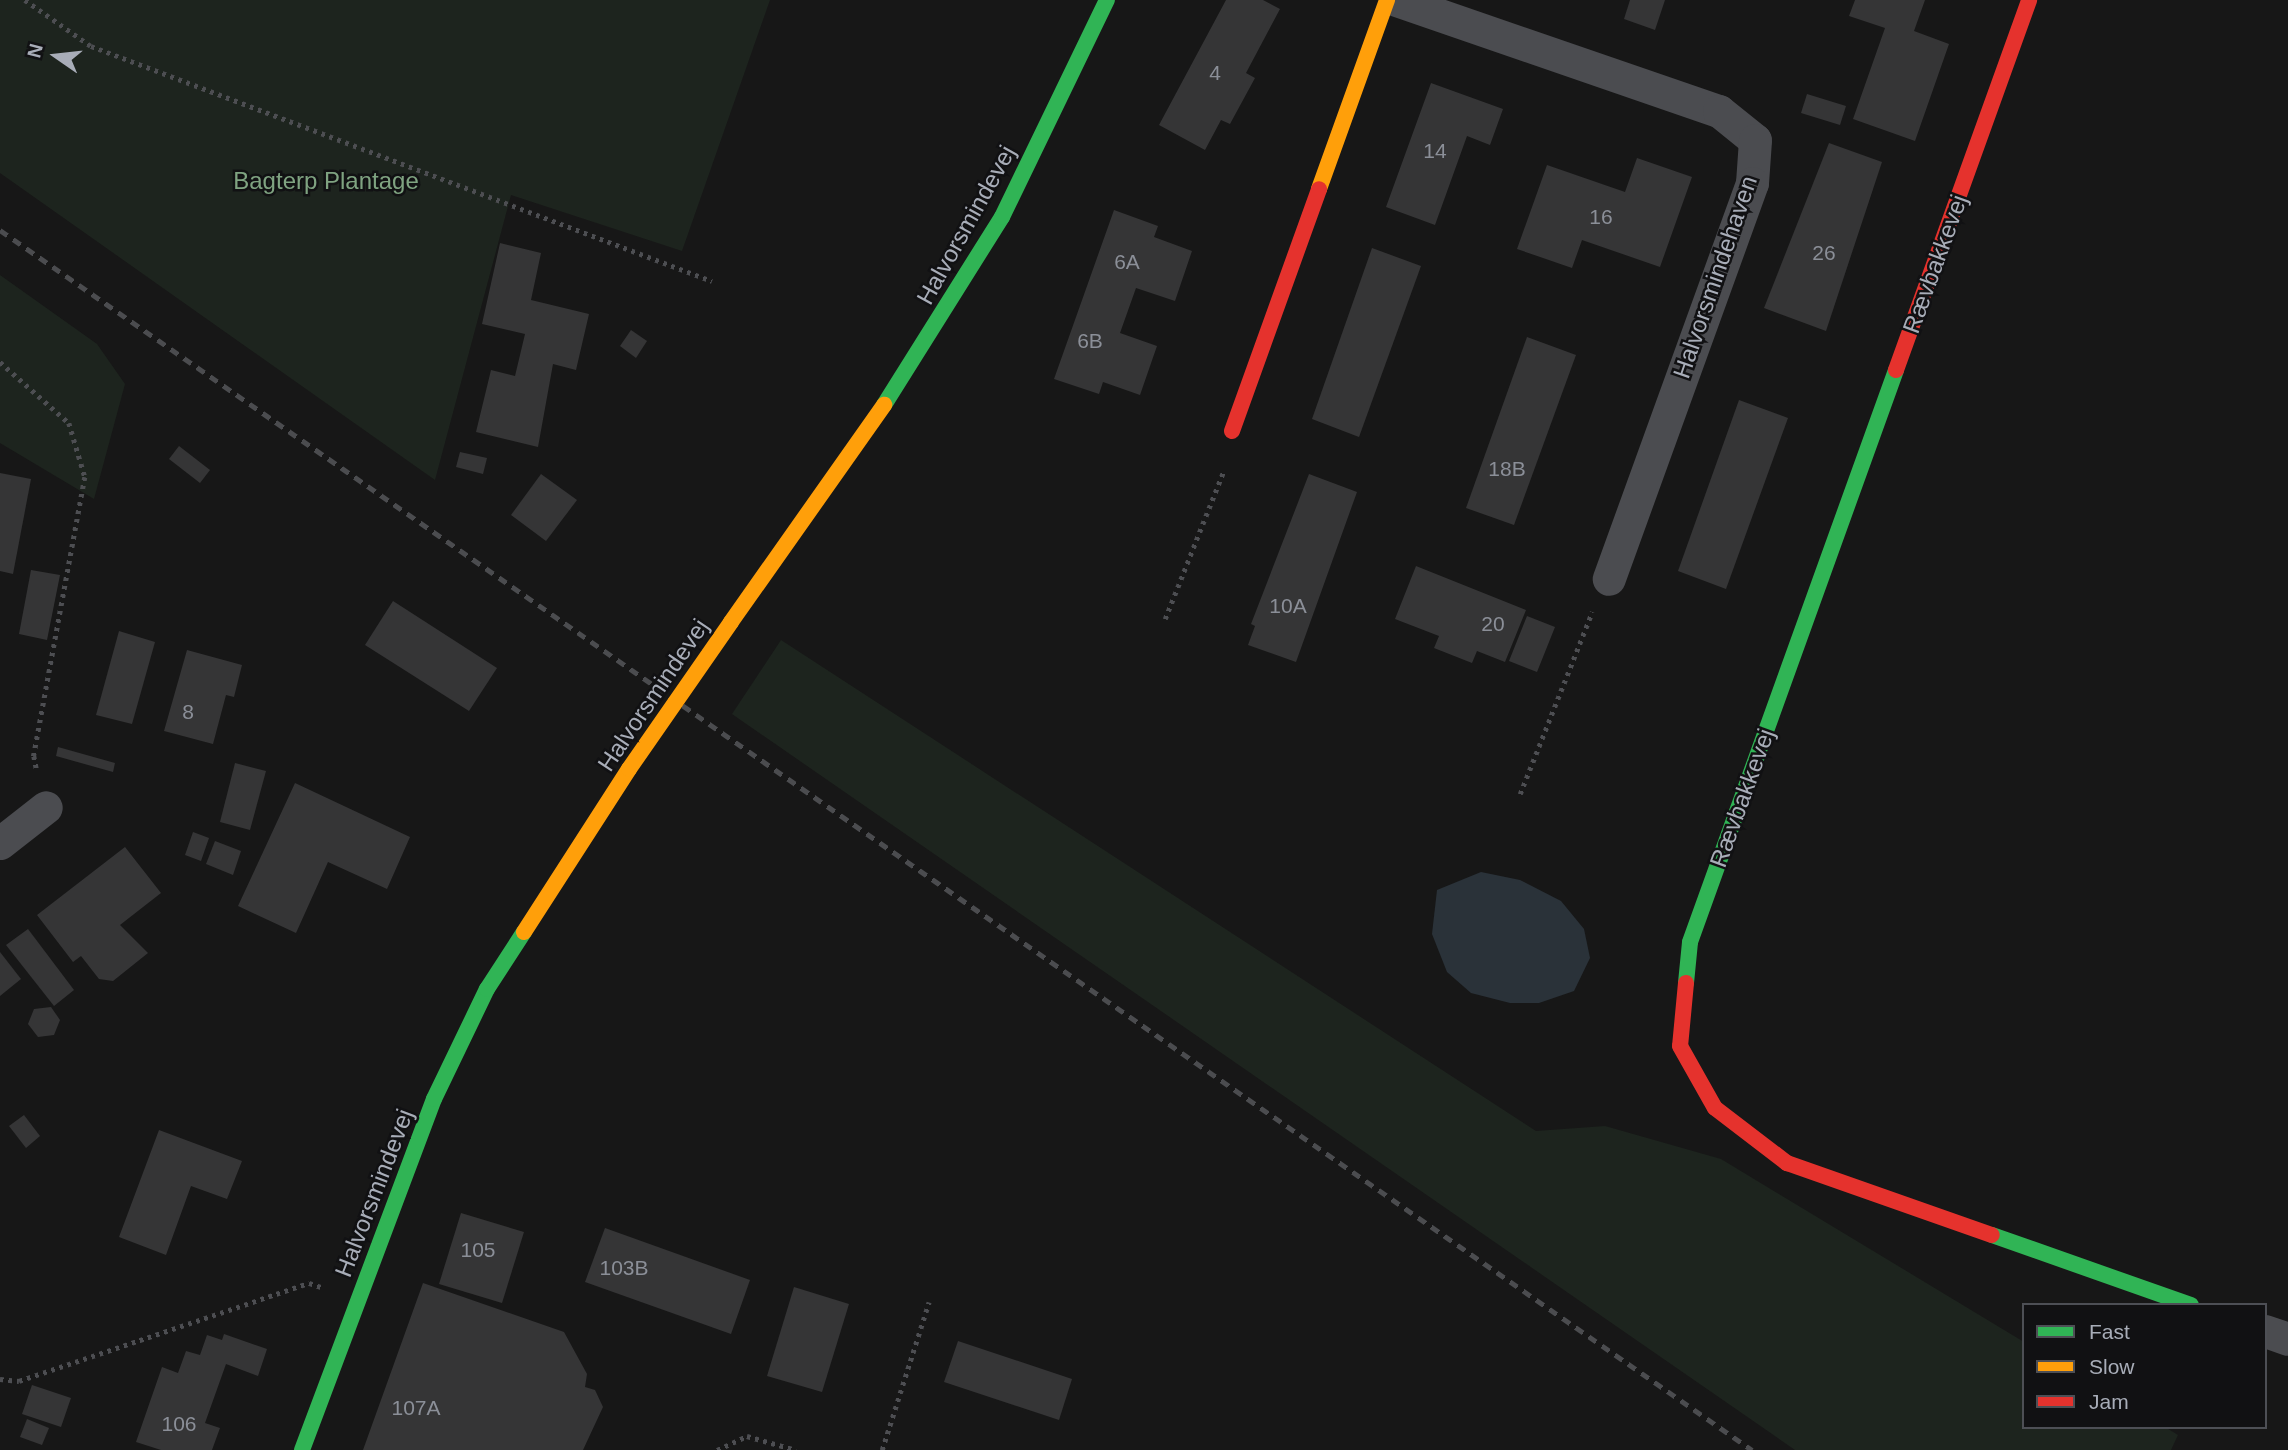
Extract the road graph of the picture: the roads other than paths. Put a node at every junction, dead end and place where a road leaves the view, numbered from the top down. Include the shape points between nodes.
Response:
1 (1107, 0) edge
2 (1387, 0) edge
3 (1396, 0) edge
4 (2029, 0) edge
5 (1232, 431) road end
6 (1609, 579) road end
7 (46, 807) road end
8 (0, 843) edge
9 (2185, 1303) edge
10 (2267, 1332) edge
11 (2288, 1339) edge
12 (302, 1450) edge

1 - 12 street, Halvorsmindevej, bridge via 980,252 901,382 629,769 487,989 434,1099
2 - 5 street
3 - 6 street, Halvorsmindehaven via 1719,111 1755,140 1752,183
4 - 9 street, Rævbakkevej via 1690,942 1680,1046 1715,1108 1787,1163
7 - 8 street
10 - 11 street

